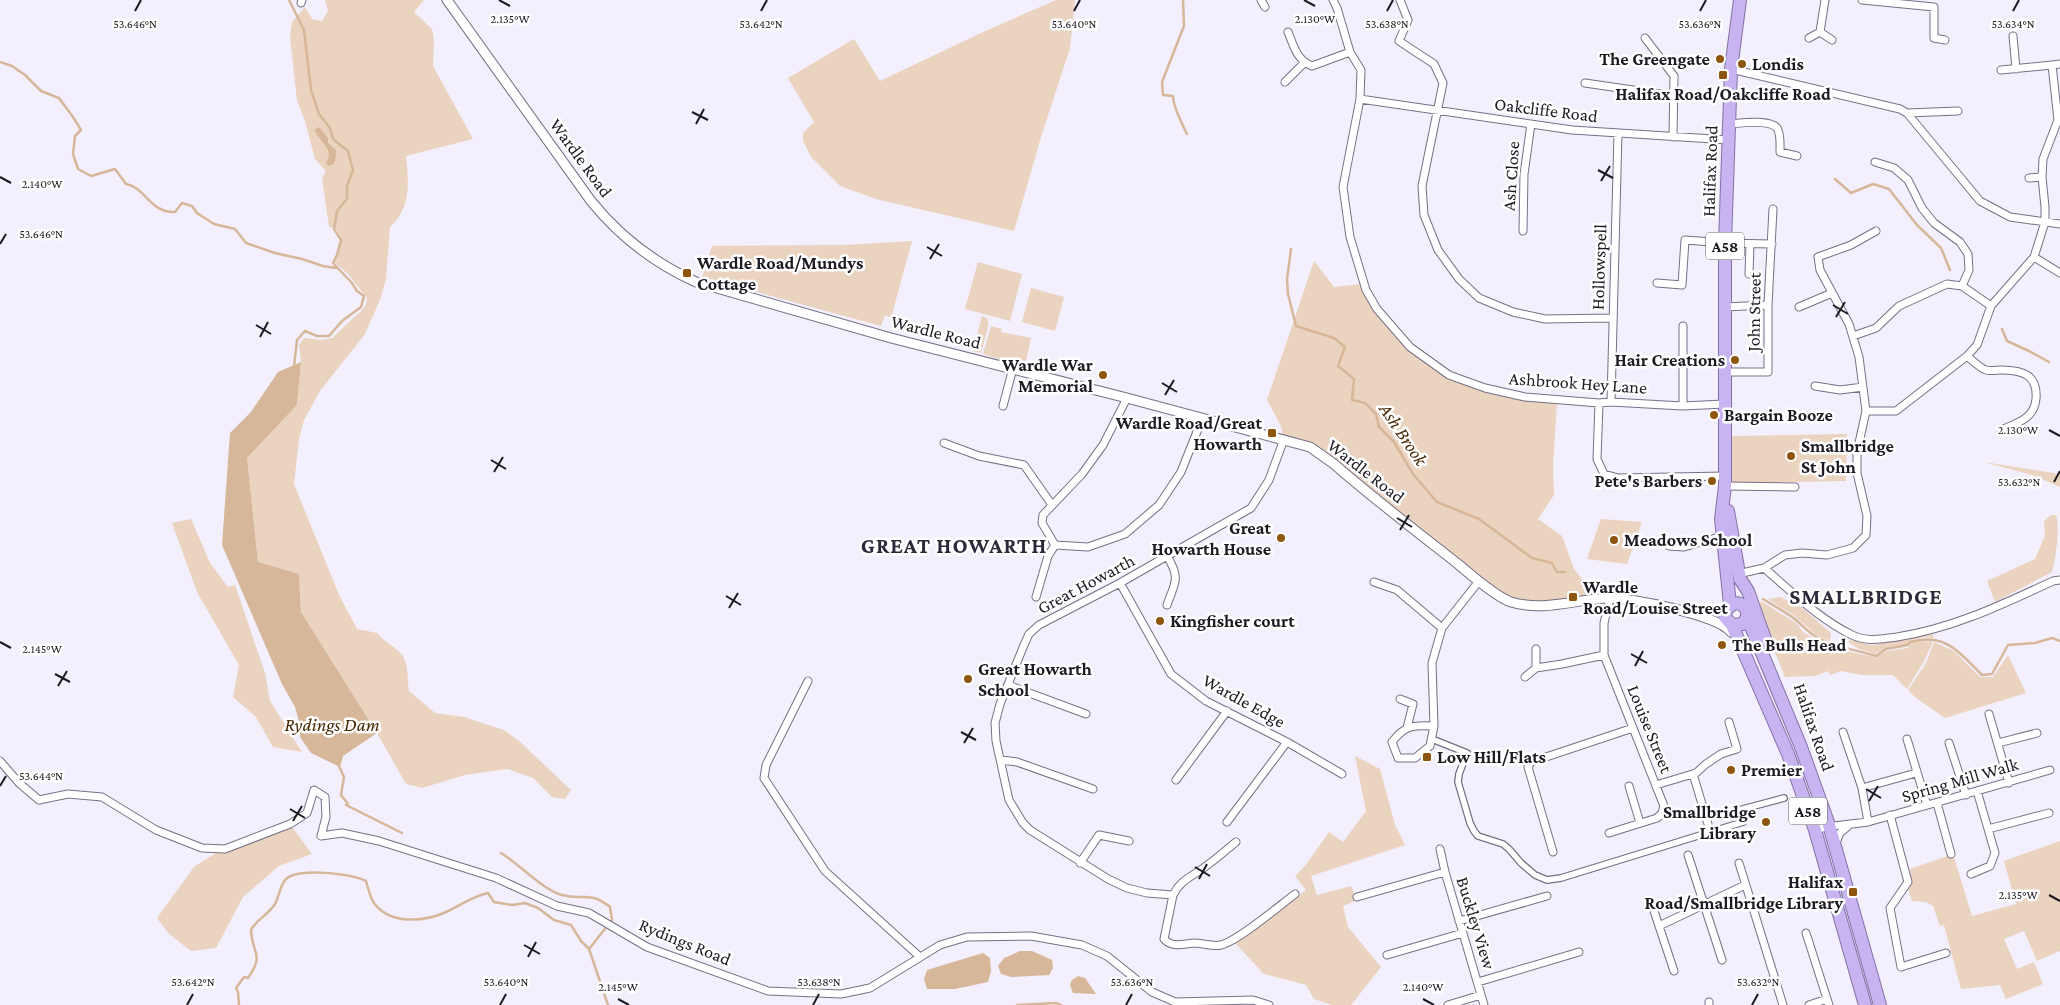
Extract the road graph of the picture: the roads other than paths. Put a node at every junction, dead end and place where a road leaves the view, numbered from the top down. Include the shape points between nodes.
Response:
1 (448, 0) edge
2 (1333, 0) edge
3 (1400, 0) edge
4 (1740, 0) edge
5 (1825, 0) edge
6 (1862, 0) edge
7 (1288, 32) dead end
8 (1820, 32) junction
9 (2014, 36) dead end
10 (1645, 38) dead end
11 (1809, 38) dead end
12 (1832, 40) dead end
13 (1945, 40) dead end
14 (1350, 52) junction
15 (1304, 63) junction
16 (2056, 64) edge
17 (1731, 69) junction
18 (2016, 69) junction
19 (2001, 70) dead end
20 (1285, 82) dead end
21 (1585, 83) dead end
22 (1674, 96) junction
23 (1360, 99) junction
24 (1437, 110) junction
25 (1958, 111) dead end
26 (1907, 113) junction
27 (1531, 124) junction
28 (1730, 124) junction
29 (1618, 133) junction
30 (2057, 134) edge
31 (1673, 137) junction
32 (1729, 140) junction
33 (1797, 156) dead end
34 (1875, 162) dead end
35 (2042, 177) junction
36 (2029, 178) dead end
37 (1773, 209) dead end
38 (2044, 222) junction
39 (2060, 224) edge
40 (1523, 231) dead end
41 (1876, 231) dead end
42 (1725, 243) junction
43 (1750, 244) junction
44 (1772, 244) junction
45 (2034, 257) junction
46 (2060, 273) edge
47 (1749, 274) dead end
48 (1657, 283) dead end
49 (1962, 286) junction
50 (1832, 293) junction
51 (1768, 305) junction
52 (1799, 306) dead end
53 (1991, 306) junction
54 (1724, 307) junction
55 (1612, 318) junction
56 (1683, 326) dead end
57 (1853, 336) junction
58 (1967, 356) junction
59 (1013, 368) junction
60 (1724, 372) junction
61 (1815, 386) dead end
62 (1864, 387) junction
63 (1126, 398) junction
64 (1611, 402) junction
65 (1599, 403) junction
66 (1724, 404) junction
67 (1003, 406) dead end
68 (1683, 406) junction
69 (1866, 411) junction
70 (1202, 418) junction
71 (2001, 430) dead end
72 (1284, 439) junction
73 (944, 443) dead end
74 (1725, 485) junction
75 (1795, 487) dead end
76 (1052, 505) junction
77 (1722, 536) junction
78 (1055, 545) junction
79 (1668, 546) dead end
80 (1167, 556) junction
81 (1764, 568) junction
82 (1735, 577) junction
83 (2060, 580) edge
84 (1479, 581) junction
85 (1374, 582) dead end
86 (1120, 583) junction
87 (1036, 597) dead end
88 (1610, 598) junction
89 (1166, 604) dead end
90 (1729, 614) junction
91 (1699, 615) junction
92 (1442, 628) junction
93 (1536, 649) dead end
94 (1604, 655) junction
95 (1536, 668) junction
96 (1525, 677) dead end
97 (808, 681) dead end
98 (1008, 685) junction
99 (1780, 696) junction
100 (1400, 700) dead end
101 (1227, 711) junction
102 (1086, 714) dead end
103 (1989, 714) dead end
104 (1729, 722) dead end
105 (1434, 726) junction
106 (1407, 728) junction
107 (1633, 728) junction
108 (1844, 732) dead end
109 (2037, 733) dead end
110 (1432, 739) junction
111 (1907, 739) dead end
112 (1287, 742) junction
113 (1950, 743) dead end
114 (1998, 743) junction
115 (1000, 760) junction
116 (0, 761) edge
117 (2050, 770) dead end
118 (1916, 773) junction
119 (1342, 774) dead end
120 (1694, 774) junction
121 (1176, 780) dead end
122 (2009, 782) junction
123 (1656, 785) junction
124 (1629, 786) dead end
125 (1862, 788) junction
126 (1093, 789) dead end
127 (1978, 791) junction
128 (1966, 794) junction
129 (1784, 798) dead end
130 (1937, 802) junction
131 (1927, 805) junction
132 (2049, 813) dead end
133 (1890, 815) junction
134 (1227, 822) dead end
135 (1868, 822) junction
136 (1640, 823) junction
137 (1708, 824) dead end
138 (1828, 826) junction
139 (1848, 826) junction
140 (1988, 829) junction
141 (1815, 830) junction
142 (1609, 833) dead end
143 (1129, 840) dead end
144 (1236, 842) dead end
145 (1835, 848) junction
146 (1440, 849) dead end
147 (1552, 852) dead end
148 (1951, 854) dead end
149 (1688, 855) dead end
150 (1080, 862) junction
151 (1739, 863) dead end
152 (1445, 872) junction
153 (1971, 874) dead end
154 (1745, 885) junction
155 (1295, 894) dead end
156 (1174, 895) junction
157 (1547, 896) dead end
158 (1357, 897) dead end
159 (1651, 902) dead end
160 (1704, 905) junction
161 (1459, 922) junction
162 (1659, 926) junction
163 (1463, 933) junction
164 (1806, 933) dead end
165 (1579, 952) dead end
166 (1946, 953) dead end
167 (1387, 955) dead end
168 (920, 957) junction
169 (1722, 960) dead end
170 (1674, 971) dead end
171 (1478, 982) junction
172 (1481, 995) junction
173 (1828, 1002) edge
174 (1269, 1005) edge
175 (1448, 1005) edge
176 (1484, 1005) edge
177 (1783, 1005) edge
178 (1809, 1005) edge
179 (1865, 1005) edge
180 (1880, 1005) edge

1 - 59 street, Wardle Road via 591,201 610,224 639,250 696,282 891,338
2 - 14 street, Ashbrook Hey Lane
3 - 24 street via 1408,20 1398,41 1434,64 1443,83
4 - 17 highway, Halifax Road / A58
5 - 8 street
6 - 13 street via 1934,7 1934,38
7 - 15 street via 1297,55
8 - 11 street
8 - 12 street
9 - 18 street
10 - 22 street via 1674,76
14 - 15 street via 1312,66
14 - 23 street, Ashbrook Hey Lane via 1360,70
15 - 20 street
16 - 18 street
16 - 30 street
17 - 26 street
17 - 28 highway, Halifax Road / A58
18 - 19 street
21 - 22 street
22 - 31 street
23 - 24 street, Oakcliffe Road
23 - 65 street, Ashbrook Hey Lane via 1343,187 1350,237 1366,290 1377,309 1410,347 1449,375 1525,397
24 - 27 street, Oakcliffe Road
24 - 55 street via 1422,186 1424,215 1438,250 1459,279 1479,298 1513,312 1545,319
25 - 26 street
26 - 38 street via 1980,201 2010,217
27 - 29 street, Oakcliffe Road
27 - 40 street, Ash Close via 1524,174
28 - 32 highway, Halifax Road / A58
28 - 33 street via 1769,122 1780,134 1780,152
29 - 31 street, Oakcliffe Road
29 - 55 street, Hollowspell
30 - 35 street via 2043,159
31 - 32 street, Oakcliffe Road
32 - 42 highway, Halifax Road / A58
34 - 49 street via 1894,168 1908,180 1922,208 1934,223 1960,242 1968,254 1969,270
35 - 36 street
35 - 38 street
37 - 44 street, John Street
38 - 39 street
38 - 45 street
41 - 50 street via 1851,245 1818,257 1820,270
42 - 43 street
42 - 48 street via 1685,240 1682,285
42 - 54 highway, Halifax Road / A58
43 - 44 street
43 - 47 street
44 - 51 street, John Street
45 - 46 street
45 - 53 street
49 - 53 street
49 - 57 street via 1947,284 1899,306 1876,328
50 - 52 street
50 - 57 street
51 - 54 street
51 - 60 street, John Street via 1768,372
53 - 58 street via 1977,345
54 - 60 highway, Halifax Road / A58
55 - 64 street, Hollowspell
56 - 68 street
57 - 62 street
58 - 69 street via 1896,411
58 - 71 street via 1986,370 2027,374 2037,389 2035,407 2026,419
59 - 63 street, Wardle Road
59 - 67 street
60 - 66 highway, Halifax Road / A58
61 - 62 street via 1840,390
62 - 69 street
63 - 70 street, Wardle Road
63 - 76 street via 1103,445 1082,474
64 - 65 street, Ashbrook Hey Lane
64 - 68 street, Ashbrook Hey Lane
65 - 74 street via 1597,459 1604,474 1618,478
66 - 68 street, Ashbrook Hey Lane
66 - 74 highway, Halifax Road / A58
69 - 81 street via 1857,452 1867,516 1866,535 1853,548 1827,555 1784,555
70 - 72 street, Wardle Road
70 - 78 street via 1182,472 1159,504 1125,534 1088,547
72 - 80 street, Great Howarth via 1269,480 1251,508
72 - 84 street, Wardle Road via 1323,455
73 - 76 street via 979,456 1024,465
74 - 75 street
74 - 77 highway, Halifax Road / A58
74 - 82 highway, Halifax Road / A58
76 - 78 street via 1042,523
77 - 79 street via 1684,547
77 - 82 highway, Halifax Road / A58
78 - 87 street via 1048,556
80 - 86 street, Great Howarth
80 - 89 street via 1177,577
81 - 82 street
81 - 83 street via 1830,622 1854,636 1875,640 1927,632 1984,613
82 - 90 highway, Halifax Road / A58
82 - 99 highway, Halifax Road / A58 via 1748,591 1774,664
84 - 88 street, Wardle Road via 1509,602 1531,606 1551,607
84 - 92 street
85 - 92 street via 1397,590
86 - 98 street, Great Howarth via 1034,629
86 - 101 street, Wardle Edge via 1171,674 1206,701
88 - 91 street, Wardle Road
88 - 94 street, Louise Street via 1604,623
90 - 91 street, Wardle Road
90 - 91 street, Wardle Road
90 - 99 highway, A58 via 1739,625 1747,617
90 - 141 highway, Halifax Road / A58 via 1788,754
92 - 105 street via 1432,663
93 - 95 street
94 - 95 street
94 - 107 street, Louise Street
95 - 96 street
97 - 168 street via 766,765 764,778 825,870
98 - 102 street
98 - 115 street, Great Howarth via 995,723
99 - 138 highway, Halifax Road / A58
100 - 106 street via 1413,704
101 - 112 street, Wardle Edge
101 - 121 street
103 - 114 street
104 - 120 street via 1738,750 1721,754
105 - 106 street
105 - 110 street
106 - 110 street via 1400,730 1392,742 1398,758 1416,758 1430,746
107 - 123 street, Louise Street
107 - 147 street via 1531,762 1528,768
108 - 125 street
109 - 114 street
110 - 129 street via 1467,753 1458,782 1470,823 1478,836 1508,848 1529,869 1547,880 1743,822 1740,810
111 - 118 street
112 - 119 street, Wardle Edge
112 - 134 street
113 - 128 street
114 - 122 street
115 - 126 street via 1017,762
115 - 150 street, Great Howarth via 1009,800 1023,823
116 - 168 street, Rydings Road via 39,800 68,794 102,797 156,830 202,848 225,849 290,824 308,813 314,790 325,797 326,817 321,836 342,833 379,841 496,878 557,906 589,913 647,947 768,991 841,994 870,988
117 - 122 street, Spring Mill Walk
118 - 125 street
118 - 131 street
120 - 123 street
120 - 137 street
122 - 127 street, Spring Mill Walk
123 - 136 street, Louise Street via 1664,806 1662,812 1657,818
124 - 136 street
125 - 135 street
127 - 128 street, Spring Mill Walk
127 - 140 street
128 - 130 street, Spring Mill Walk
130 - 131 street, Spring Mill Walk
130 - 148 street
131 - 133 street, Spring Mill Walk
132 - 140 street
133 - 135 street, Spring Mill Walk
133 - 166 street via 1908,882 1890,908 1901,967
135 - 139 street, Spring Mill Walk
136 - 142 street
138 - 139 street, Spring Mill Walk
138 - 141 street, Spring Mill Walk
138 - 145 highway, Halifax Road / A58
139 - 145 street via 1840,833
140 - 153 street via 1995,853 1990,866
141 - 179 highway, Halifax Road / A58
143 - 150 street via 1099,835
144 - 156 street via 1185,879
145 - 180 highway, Halifax Road / A58
146 - 152 street, Buckley View
149 - 160 street
150 - 156 street, Great Howarth via 1127,888
151 - 154 street
152 - 158 street
152 - 161 street, Buckley View
154 - 160 street
154 - 177 street
155 - 156 street via 1230,941 1215,946 1201,943 1174,945 1164,939
157 - 161 street
159 - 162 street
160 - 162 street
160 - 169 street
161 - 163 street, Buckley View
162 - 170 street
163 - 167 street
163 - 171 street, Buckley View
164 - 173 street
165 - 171 street
168 - 174 street, Rydings Road via 940,945 967,937 1031,936 1082,945 1107,956 1152,992 1175,1002 1253,1000
171 - 172 street, Buckley View
172 - 175 street
172 - 176 street, Buckley View
173 - 178 street

